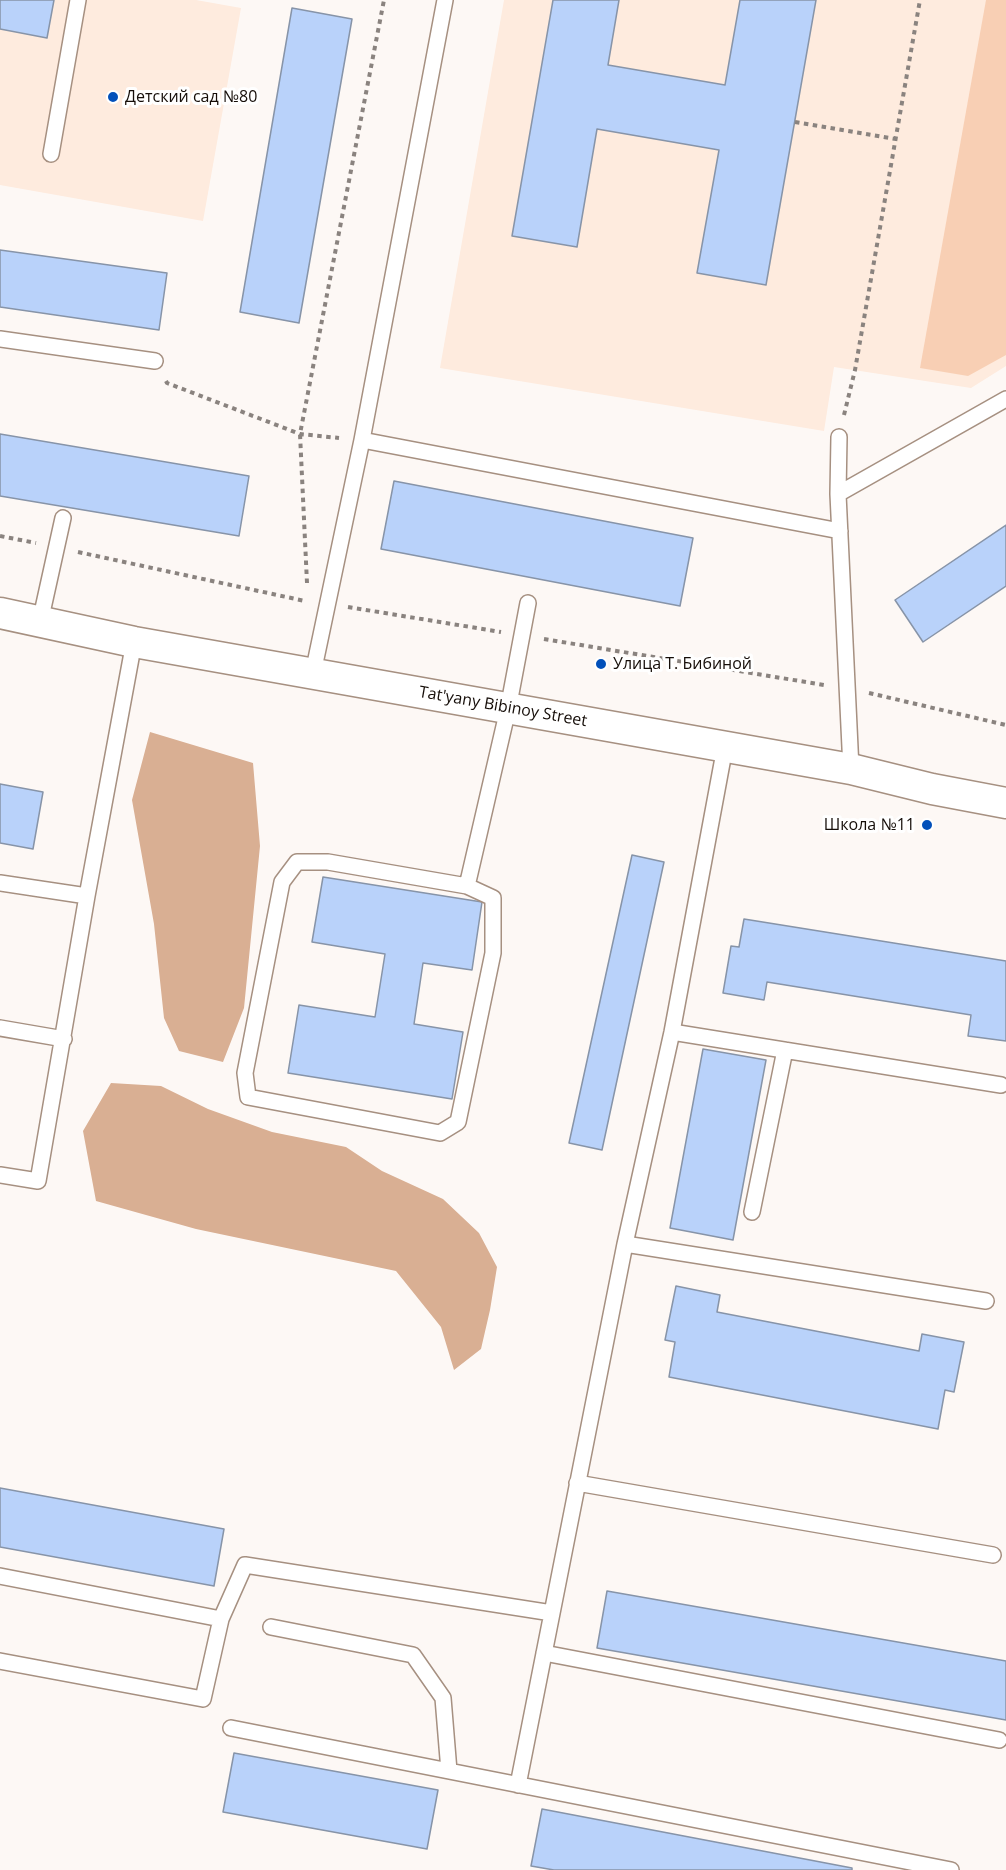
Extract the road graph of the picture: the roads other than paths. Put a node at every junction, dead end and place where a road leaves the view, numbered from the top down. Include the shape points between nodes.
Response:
1 (78, 0) edge
2 (445, 0) edge
3 (51, 154) dead end
4 (0, 339) edge
5 (155, 361) road end
6 (1006, 399) edge
7 (838, 437) road end
8 (362, 440) junction
9 (838, 494) junction
10 (63, 518) dead end
11 (840, 531) junction
12 (528, 603) dead end
13 (0, 614) edge
14 (40, 622) junction
15 (134, 642) junction
16 (313, 673) junction
17 (508, 709) junction
18 (724, 747) junction
19 (850, 769) junction
20 (1006, 803) edge
21 (0, 883) edge
22 (467, 886) junction
23 (87, 896) junction
24 (0, 1028) edge
25 (672, 1032) junction
26 (64, 1039) junction
27 (785, 1050) junction
28 (1001, 1085) dead end
29 (0, 1175) edge
30 (752, 1212) dead end
31 (625, 1244) junction
32 (986, 1301) dead end
33 (577, 1484) junction
34 (993, 1555) dead end
35 (0, 1576) edge
36 (552, 1613) junction
37 (221, 1619) junction
38 (271, 1627) dead end
39 (544, 1653) junction
40 (0, 1661) edge
41 (231, 1728) dead end
42 (999, 1740) dead end
43 (449, 1771) junction
44 (518, 1785) junction
45 (951, 1870) edge

1 - 3 lane
2 - 8 lane
4 - 5 lane
6 - 9 lane
7 - 9 lane
8 - 11 lane
8 - 16 lane
9 - 11 lane
10 - 14 lane
11 - 19 lane
12 - 17 lane
13 - 14 street, Tat'yany Bibinoy Street
14 - 15 street, Tat'yany Bibinoy Street
15 - 16 street, Tat'yany Bibinoy Street
15 - 23 lane
16 - 17 street, Tat'yany Bibinoy Street
17 - 18 street, Tat'yany Bibinoy Street
17 - 22 lane
18 - 19 street, Tat'yany Bibinoy Street
18 - 25 lane
19 - 20 street, Tat'yany Bibinoy Street
21 - 23 lane
22 - 22 lane via 493,898 493,953 458,1122 440,1133 248,1097 245,1073 282,882 297,862 328,862
23 - 26 lane
24 - 26 lane
25 - 27 lane
25 - 31 lane
26 - 29 lane via 38,1181
27 - 28 lane
27 - 30 lane
31 - 32 lane
31 - 33 lane
33 - 34 lane
33 - 36 lane
35 - 37 lane
36 - 37 lane via 245,1565
36 - 39 lane
37 - 40 lane via 203,1699
38 - 43 lane via 413,1655 443,1698
39 - 42 lane
39 - 44 lane
41 - 43 lane
43 - 44 lane
44 - 45 lane

